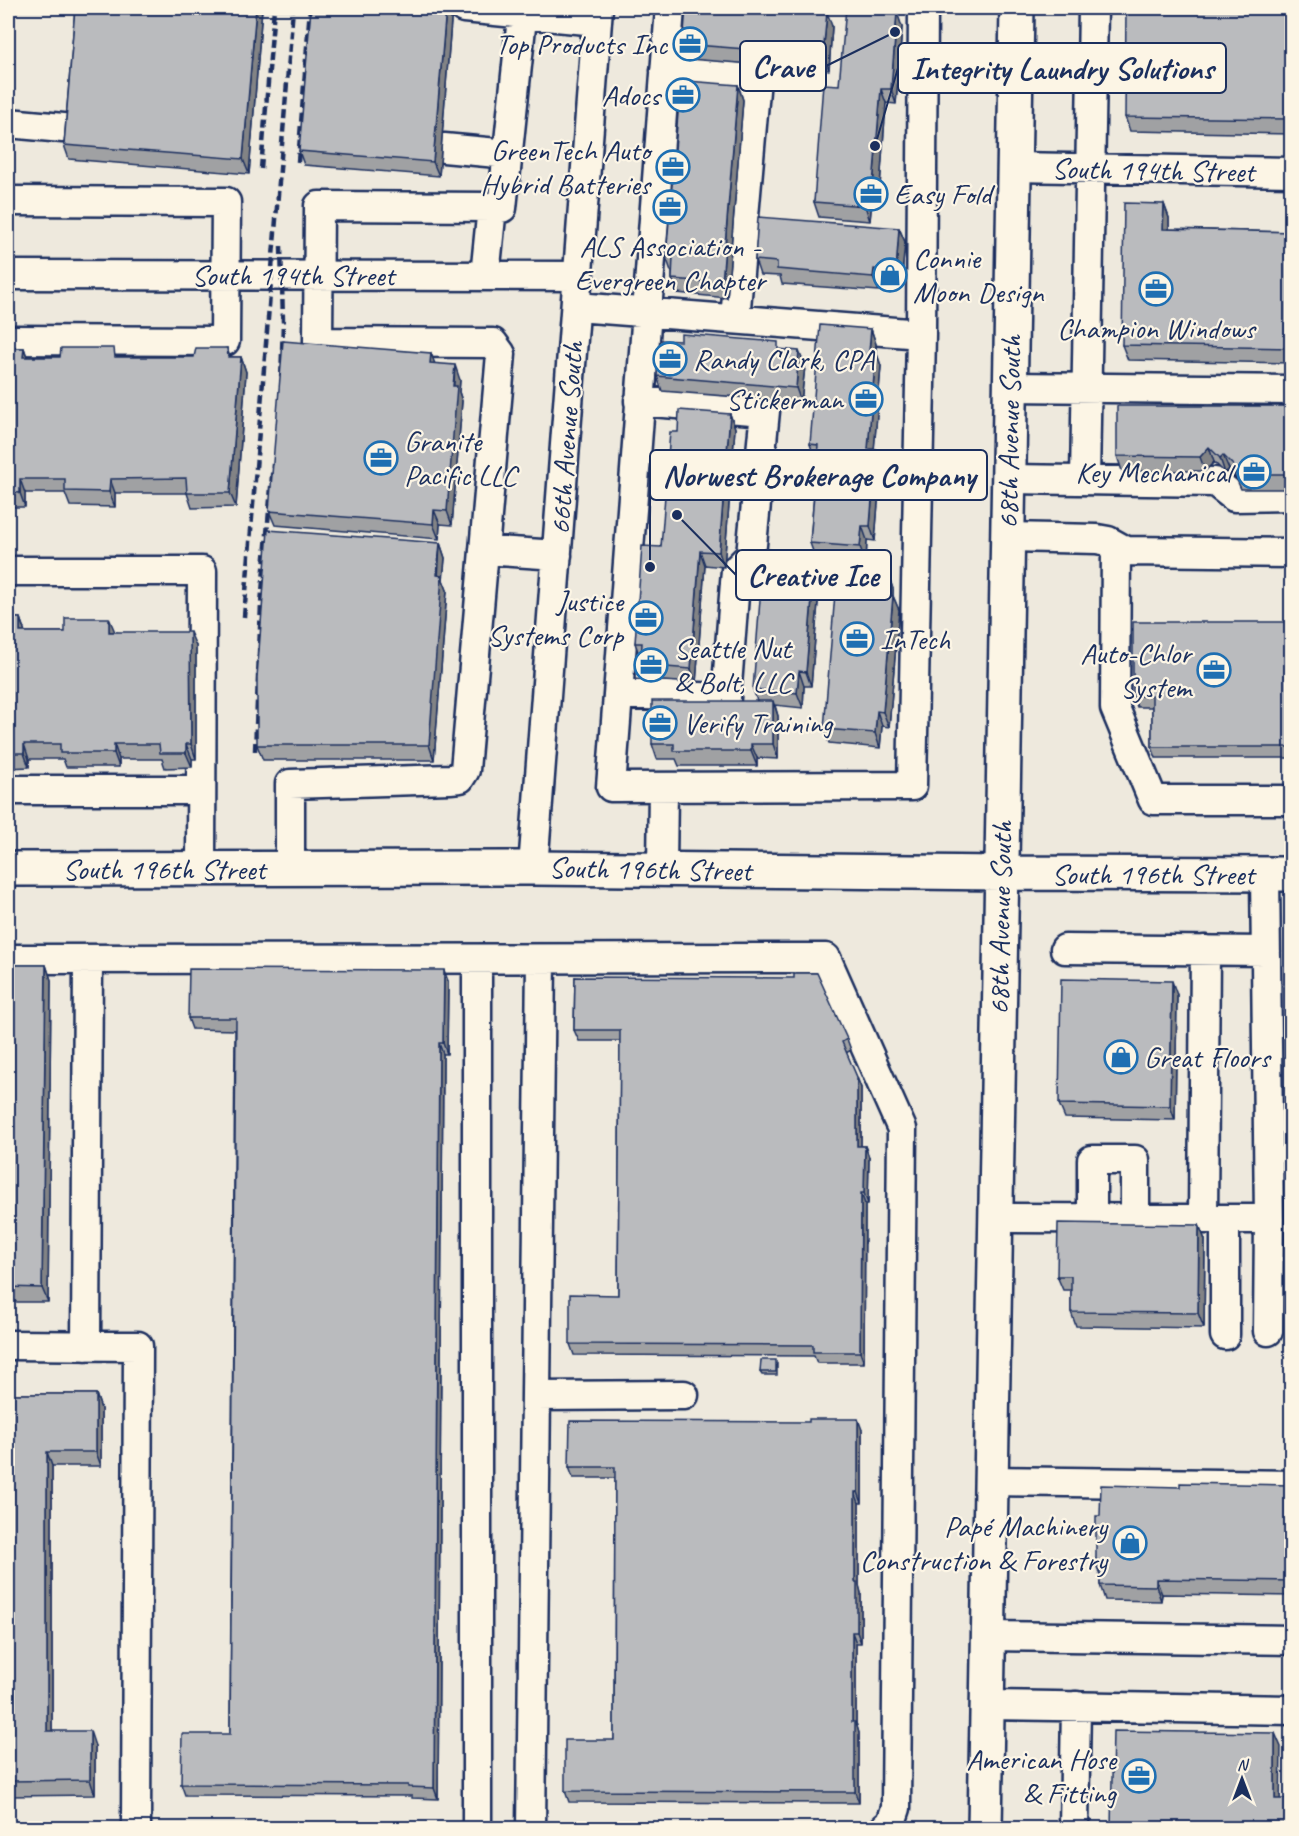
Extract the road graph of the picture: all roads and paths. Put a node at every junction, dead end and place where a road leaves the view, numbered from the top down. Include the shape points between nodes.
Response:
1 (464, 8) edge
2 (670, 8) edge
3 (923, 8) edge
4 (1017, 8) edge
5 (1094, 8) edge
6 (523, 10) edge
7 (598, 14) edge
8 (665, 71) junction
9 (8, 123) edge
10 (63, 128) edge
11 (444, 148) dead end
12 (508, 154) junction
13 (1014, 167) junction
14 (1091, 169) junction
15 (1292, 172) edge
16 (8, 201) edge
17 (492, 207) junction
18 (8, 275) edge
19 (226, 275) junction
20 (319, 276) junction
21 (485, 276) junction
22 (579, 276) junction
23 (576, 307) junction
24 (646, 312) junction
25 (735, 319) junction
26 (921, 334) junction
27 (8, 340) edge
28 (1010, 387) junction
29 (1087, 388) junction
30 (1292, 390) edge
31 (639, 401) junction
32 (1008, 479) junction
33 (1085, 480) junction
34 (1292, 496) edge
35 (1007, 537) junction
36 (1116, 546) junction
37 (484, 550) junction
38 (1292, 553) edge
39 (557, 555) junction
40 (8, 571) edge
41 (618, 694) junction
42 (663, 787) junction
43 (8, 790) edge
44 (201, 790) junction
45 (1292, 800) edge
46 (290, 868) junction
47 (533, 868) junction
48 (8, 869) edge
49 (201, 869) junction
50 (662, 869) junction
51 (1000, 873) junction
52 (1278, 874) edge
53 (1065, 949) dead end
54 (1205, 950) junction
55 (1266, 951) junction
56 (8, 959) edge
57 (477, 959) junction
58 (541, 959) junction
59 (88, 960) junction
60 (995, 1218) junction
61 (1092, 1218) junction
62 (1135, 1218) junction
63 (1214, 1219) junction
64 (1269, 1219) junction
65 (1268, 1331) dead end
66 (1225, 1335) dead end
67 (8, 1345) edge
68 (86, 1346) junction
69 (684, 1395) dead end
70 (536, 1396) junction
71 (990, 1481) junction
72 (1292, 1485) edge
73 (989, 1636) junction
74 (1292, 1640) edge
75 (987, 1705) junction
76 (1076, 1706) junction
77 (1292, 1710) edge
78 (136, 1828) edge
79 (477, 1828) edge
80 (531, 1828) edge
81 (885, 1828) edge
82 (985, 1828) edge
83 (1074, 1828) edge

1 - 6 street
2 - 8 street
3 - 26 street
4 - 13 main road, 68th Avenue South
5 - 14 street
6 - 7 street
6 - 12 street
7 - 22 street, 66th Avenue South
8 - 24 street
8 - 25 street via 756,79
9 - 10 street
11 - 12 street
12 - 17 street via 502,208
13 - 14 street, South 194th Street
13 - 28 main road, 68th Avenue South
14 - 15 street, South 194th Street
14 - 29 street
16 - 19 street via 226,202
17 - 20 street via 319,206
17 - 21 street
18 - 19 street, South 194th Street
19 - 20 street, South 194th Street
19 - 27 street via 225,341
20 - 21 street, South 194th Street
20 - 37 street via 318,342 493,343 501,354
21 - 22 street, South 194th Street
22 - 23 street, 66th Avenue South
23 - 24 street
23 - 39 street, 66th Avenue South
24 - 25 street
24 - 31 street
25 - 26 street
26 - 42 street via 912,786
28 - 29 street
28 - 32 main road, 68th Avenue South
29 - 30 street
29 - 33 street
31 - 41 street
31 - 41 street via 765,411 751,555 736,570 726,698
32 - 33 street
32 - 35 main road, 68th Avenue South
33 - 34 street via 1215,482 1234,497
35 - 36 street via 1097,539
35 - 51 main road, 68th Avenue South
36 - 38 street via 1126,551
36 - 45 street via 1115,708 1153,800
37 - 39 street
37 - 46 street via 465,770 460,778 450,779 290,784
39 - 47 street, 66th Avenue South
40 - 44 street via 202,572
41 - 42 street via 611,787
42 - 50 street
43 - 44 street
44 - 49 street
46 - 47 main road, South 196th Street
46 - 49 main road, South 196th Street
47 - 50 main road, South 196th Street
48 - 49 main road, South 196th Street
50 - 51 main road, South 196th Street
51 - 52 main road, South 196th Street
51 - 60 main road, 68th Avenue South
52 - 55 street
53 - 54 street
54 - 55 street
54 - 63 street
55 - 64 street
56 - 59 street
57 - 58 street
57 - 59 street
57 - 79 street
58 - 70 street
58 - 81 street via 826,958 902,1128 896,1808
59 - 68 street
60 - 61 street
60 - 71 main road, 68th Avenue South
61 - 62 street
61 - 62 street via 1092,1160 1135,1160
62 - 63 street
63 - 64 street
63 - 66 street
64 - 65 street
67 - 68 street
68 - 78 street via 138,1346
69 - 70 street
70 - 80 street
71 - 72 street
71 - 73 main road, 68th Avenue South
73 - 74 street
73 - 75 main road, 68th Avenue South
75 - 76 street
75 - 82 main road, 68th Avenue South
76 - 77 street
76 - 83 street

